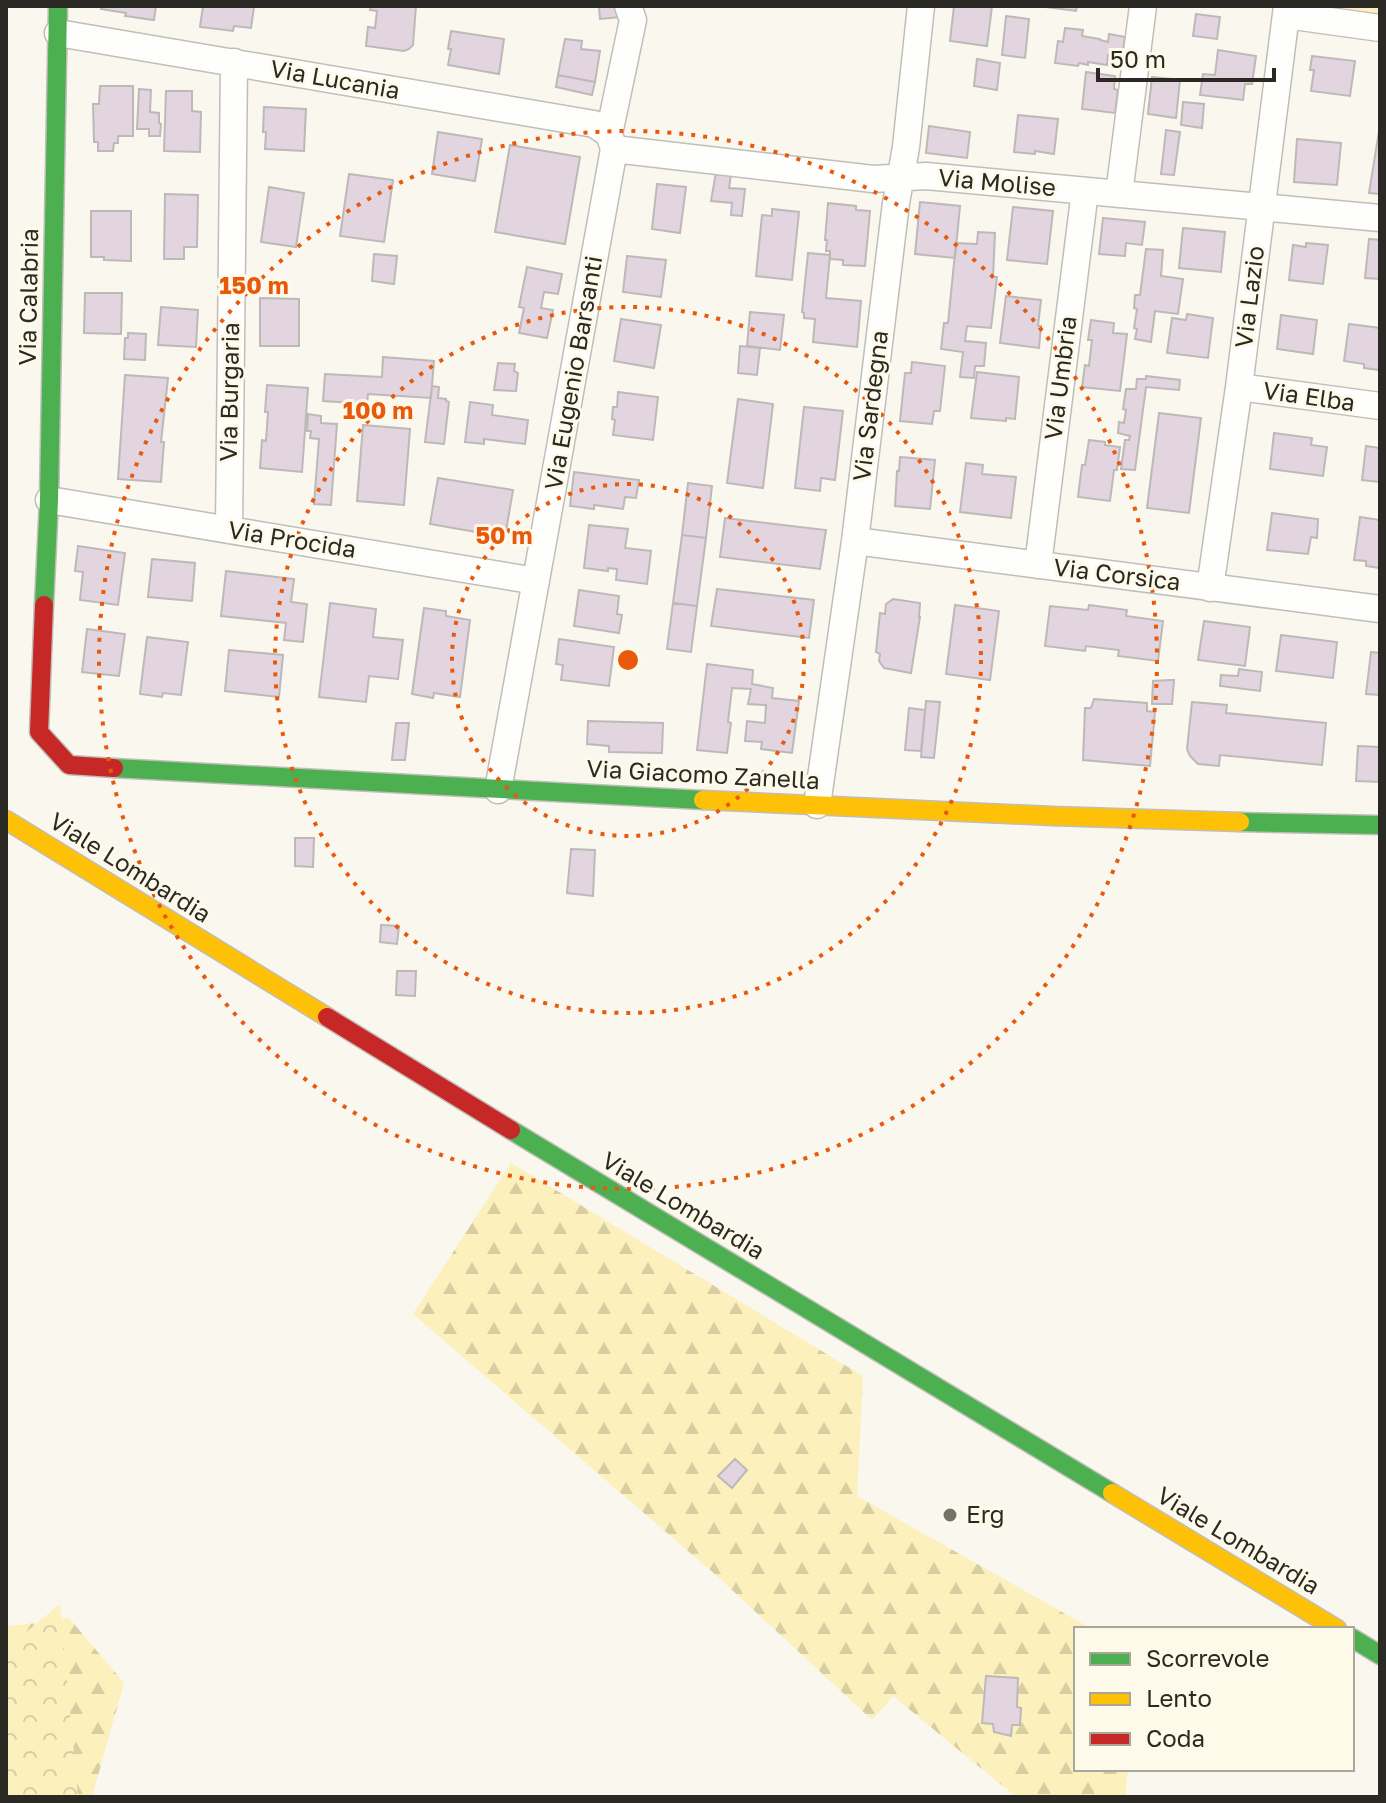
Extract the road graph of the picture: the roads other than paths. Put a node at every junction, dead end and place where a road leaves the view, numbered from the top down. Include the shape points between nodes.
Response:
1 (58, 6) edge
2 (628, 6) edge
3 (921, 6) edge
4 (1143, 6) edge
5 (1286, 11) edge
6 (1380, 28) edge
7 (58, 33) junction
8 (234, 62) junction
9 (612, 141) junction
10 (900, 178) junction
11 (1085, 191) junction
12 (1119, 194) junction
13 (1261, 207) junction
14 (1380, 218) edge
15 (1239, 387) junction
16 (1380, 406) edge
17 (49, 500) junction
18 (229, 530) junction
19 (855, 541) junction
20 (1038, 565) junction
21 (536, 581) junction
22 (1210, 588) junction
23 (1380, 609) edge
24 (39, 732) joint
25 (498, 790) junction
26 (817, 805) junction
27 (6, 820) edge
28 (1380, 825) edge
29 (1334, 1627) edge
30 (1354, 1639) edge
31 (1380, 1655) edge

1 - 7 street, Via Calabria
2 - 9 street, Via Eugenio Barsanti via 633,20
3 - 10 street, Via Sardegna
4 - 12 street
5 - 6 street
5 - 13 street, Via Lazio
7 - 8 street, Via Lucania
7 - 17 street, Via Calabria
8 - 9 street, Via Lucania via 594,124
8 - 18 street, Via Burgaria
9 - 10 street, Via Molise via 873,179
9 - 21 street, Via Eugenio Barsanti
10 - 11 street, Via Molise
10 - 19 street, Via Sardegna
11 - 12 street, Via Molise
11 - 20 street, Via Umbria
12 - 13 street, Via Molise
13 - 14 street, Via Molise
13 - 15 street, Via Lazio
15 - 16 street, Via Elba
15 - 22 street, Via Lazio
17 - 18 street, Via Procida
17 - 24 street, Via Calabria
18 - 21 street, Via Procida
19 - 20 street, Via Corsica
19 - 26 street, Via Sardegna
20 - 22 street, Via Corsica
21 - 25 street, Via Eugenio Barsanti
22 - 23 street, Via Corsica
24 - 25 street, Via Giacomo Zanella via 69,765
25 - 26 street, Via Giacomo Zanella
26 - 28 street, Via Giacomo Zanella
27 - 29 street, Viale Lombardia
30 - 31 street

